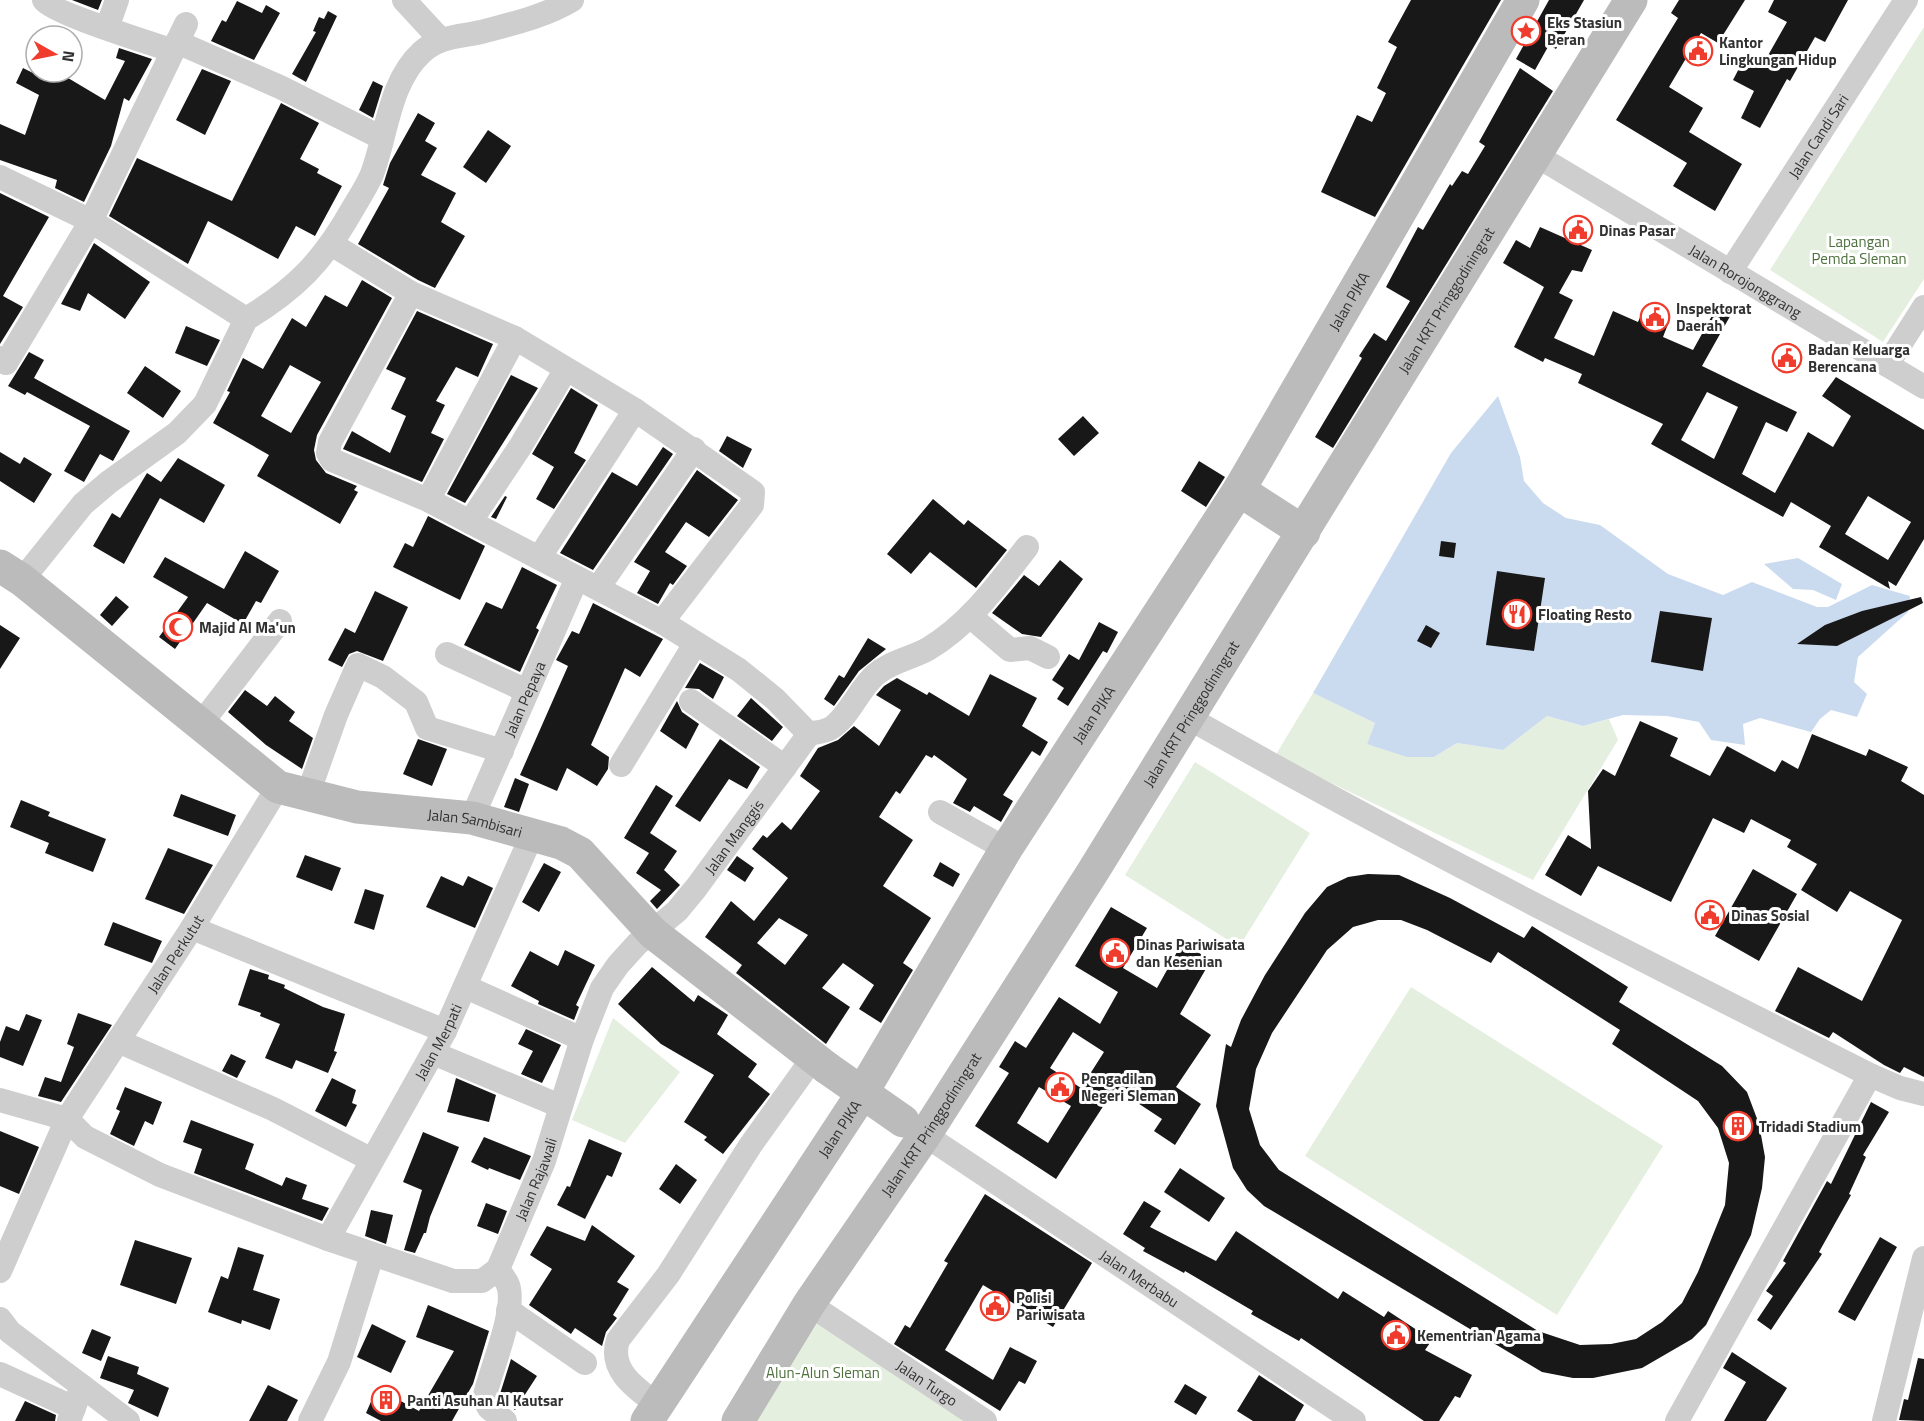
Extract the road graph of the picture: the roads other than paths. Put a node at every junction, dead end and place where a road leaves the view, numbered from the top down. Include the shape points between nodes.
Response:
1 (44, 0) edge
2 (117, 0) edge
3 (404, 0) edge
4 (572, 0) edge
5 (1523, 0) edge
6 (1631, 0) edge
7 (1906, 0) edge
8 (106, 27) junction
9 (179, 39) junction
10 (440, 39) junction
11 (382, 138) junction
12 (1538, 156) junction
13 (0, 177) edge
14 (91, 220) junction
15 (333, 245) junction
16 (1730, 272) junction
17 (411, 293) junction
18 (1924, 307) edge
19 (246, 319) junction
20 (515, 338) junction
21 (2, 364) edge
22 (1887, 365) junction
23 (566, 369) junction
24 (1924, 387) edge
25 (635, 410) junction
26 (694, 449) junction
27 (1239, 490) junction
28 (428, 500) junction
29 (470, 522) junction
30 (1304, 532) junction
31 (1027, 547) dead end
32 (539, 558) junction
33 (11, 573) edge
34 (587, 583) junction
35 (970, 616) junction
36 (280, 621) dead end
37 (662, 622) junction
38 (695, 645) junction
39 (447, 654) dead end
40 (1048, 657) dead end
41 (527, 691) junction
42 (691, 701) dead end
43 (1189, 718) junction
44 (200, 725) junction
45 (809, 734) junction
46 (502, 751) junction
47 (621, 765) dead end
48 (785, 767) junction
49 (293, 791) junction
50 (940, 812) dead end
51 (472, 818) junction
52 (532, 835) junction
53 (1006, 849) junction
54 (192, 928) junction
55 (653, 933) junction
56 (466, 987) junction
57 (445, 1031) junction
58 (582, 1039) junction
59 (118, 1041) junction
60 (433, 1053) junction
61 (820, 1063) junction
62 (1870, 1075) junction
63 (1924, 1094) edge
64 (0, 1100) edge
65 (560, 1106) junction
66 (67, 1119) junction
67 (914, 1128) junction
68 (372, 1160) junction
69 (328, 1239) junction
70 (372, 1255) junction
71 (1924, 1258) edge
72 (498, 1269) junction
73 (0, 1271) edge
74 (809, 1304) junction
75 (508, 1310) junction
76 (0, 1319) edge
77 (585, 1363) dead end
78 (0, 1374) edge
79 (75, 1405) edge
80 (653, 1413) edge
81 (128, 1421) edge
82 (310, 1421) edge
83 (505, 1421) edge
84 (738, 1421) edge
85 (985, 1421) edge
86 (1354, 1421) edge
87 (1677, 1421) edge
88 (1884, 1421) edge

1 - 8 street via 50,7
2 - 8 street
3 - 10 street
4 - 10 street via 560,8 480,32
5 - 27 main road, Jalan PJKA
6 - 12 main road, Jalan KRT Pringgodiningrat
7 - 16 street, Jalan Candi Sari
8 - 9 street
9 - 11 street
9 - 14 street
10 - 11 street via 411,66
11 - 15 street via 372,175
12 - 16 street, Jalan Rorojonggrang
12 - 30 main road, Jalan KRT Pringgodiningrat
13 - 14 street
14 - 19 street
14 - 21 street
15 - 17 street
15 - 19 street via 286,293
16 - 22 street, Jalan Rorojonggrang
17 - 20 street
17 - 28 street via 330,442 328,453 332,460
18 - 22 street
19 - 33 street via 205,404 177,434 83,504
20 - 23 street
20 - 28 street
22 - 24 street, Jalan Rorojonggrang
23 - 25 street
23 - 29 street
25 - 26 street
25 - 32 street
26 - 34 street, Jalan Pepaya
26 - 37 street via 753,492 755,498
27 - 30 main road
27 - 53 main road, Jalan PJKA
28 - 29 street
29 - 32 street
30 - 43 main road, Jalan KRT Pringgodiningrat
31 - 35 street
32 - 34 street
33 - 44 main road, Jalan Sambisari
34 - 37 street
34 - 41 street, Jalan Pepaya
35 - 40 street via 1010,650 1030,648
35 - 45 street via 927,650 895,661 876,674 833,727
36 - 44 street
37 - 38 street
38 - 45 street via 739,670
38 - 47 street
39 - 41 street
41 - 46 street, Jalan Pepaya
42 - 48 street
43 - 62 street via 1347,807
43 - 67 main road, Jalan KRT Pringgodiningrat
44 - 49 main road, Jalan Sambisari
45 - 48 street, Jalan Manggis
46 - 49 street, Jalan Perkutut via 427,728 416,702 383,677 358,665
46 - 51 street, Jalan Pepaya
48 - 55 street, Jalan Manggis via 696,888
49 - 51 main road, Jalan Sambisari via 357,807
49 - 54 street, Jalan Perkutut
50 - 53 street
51 - 52 main road, Jalan Sambisari
52 - 55 main road, Jalan Sambisari via 580,853
52 - 56 street, Jalan Merpati
53 - 80 main road, Jalan PJKA via 856,1104
54 - 57 street
54 - 59 street, Jalan Perkutut
55 - 58 street, Jalan Rajawali via 637,944 607,981
55 - 61 main road, Jalan Sambisari
56 - 57 street, Jalan Merpati
56 - 58 street
57 - 60 street, Jalan Merpati
58 - 65 street, Jalan Rajawali
59 - 66 street, Jalan Perkutut
59 - 68 street via 273,1109
60 - 65 street
60 - 68 street, Jalan Merpati
61 - 67 main road, Jalan Sambisari, bridge
61 - 80 street via 750,1146 668,1275 618,1340 618,1368
62 - 63 street
62 - 87 street
64 - 66 street
65 - 72 street, Jalan Rajawali via 544,1161
66 - 69 street via 84,1137 160,1175
66 - 73 street, Jalan Perkutut
67 - 74 main road, Jalan KRT Pringgodiningrat
67 - 86 street, Jalan Merbabu
68 - 69 street, Jalan Merpati
69 - 70 street
70 - 72 street via 453,1281 482,1281
70 - 82 street via 339,1362
71 - 88 street
72 - 75 street via 508,1284
74 - 84 main road, Jalan KRT Pringgodiningrat
74 - 85 street, Jalan Turgo
75 - 77 street
75 - 83 street via 484,1399
76 - 79 street
78 - 79 street
79 - 81 street

